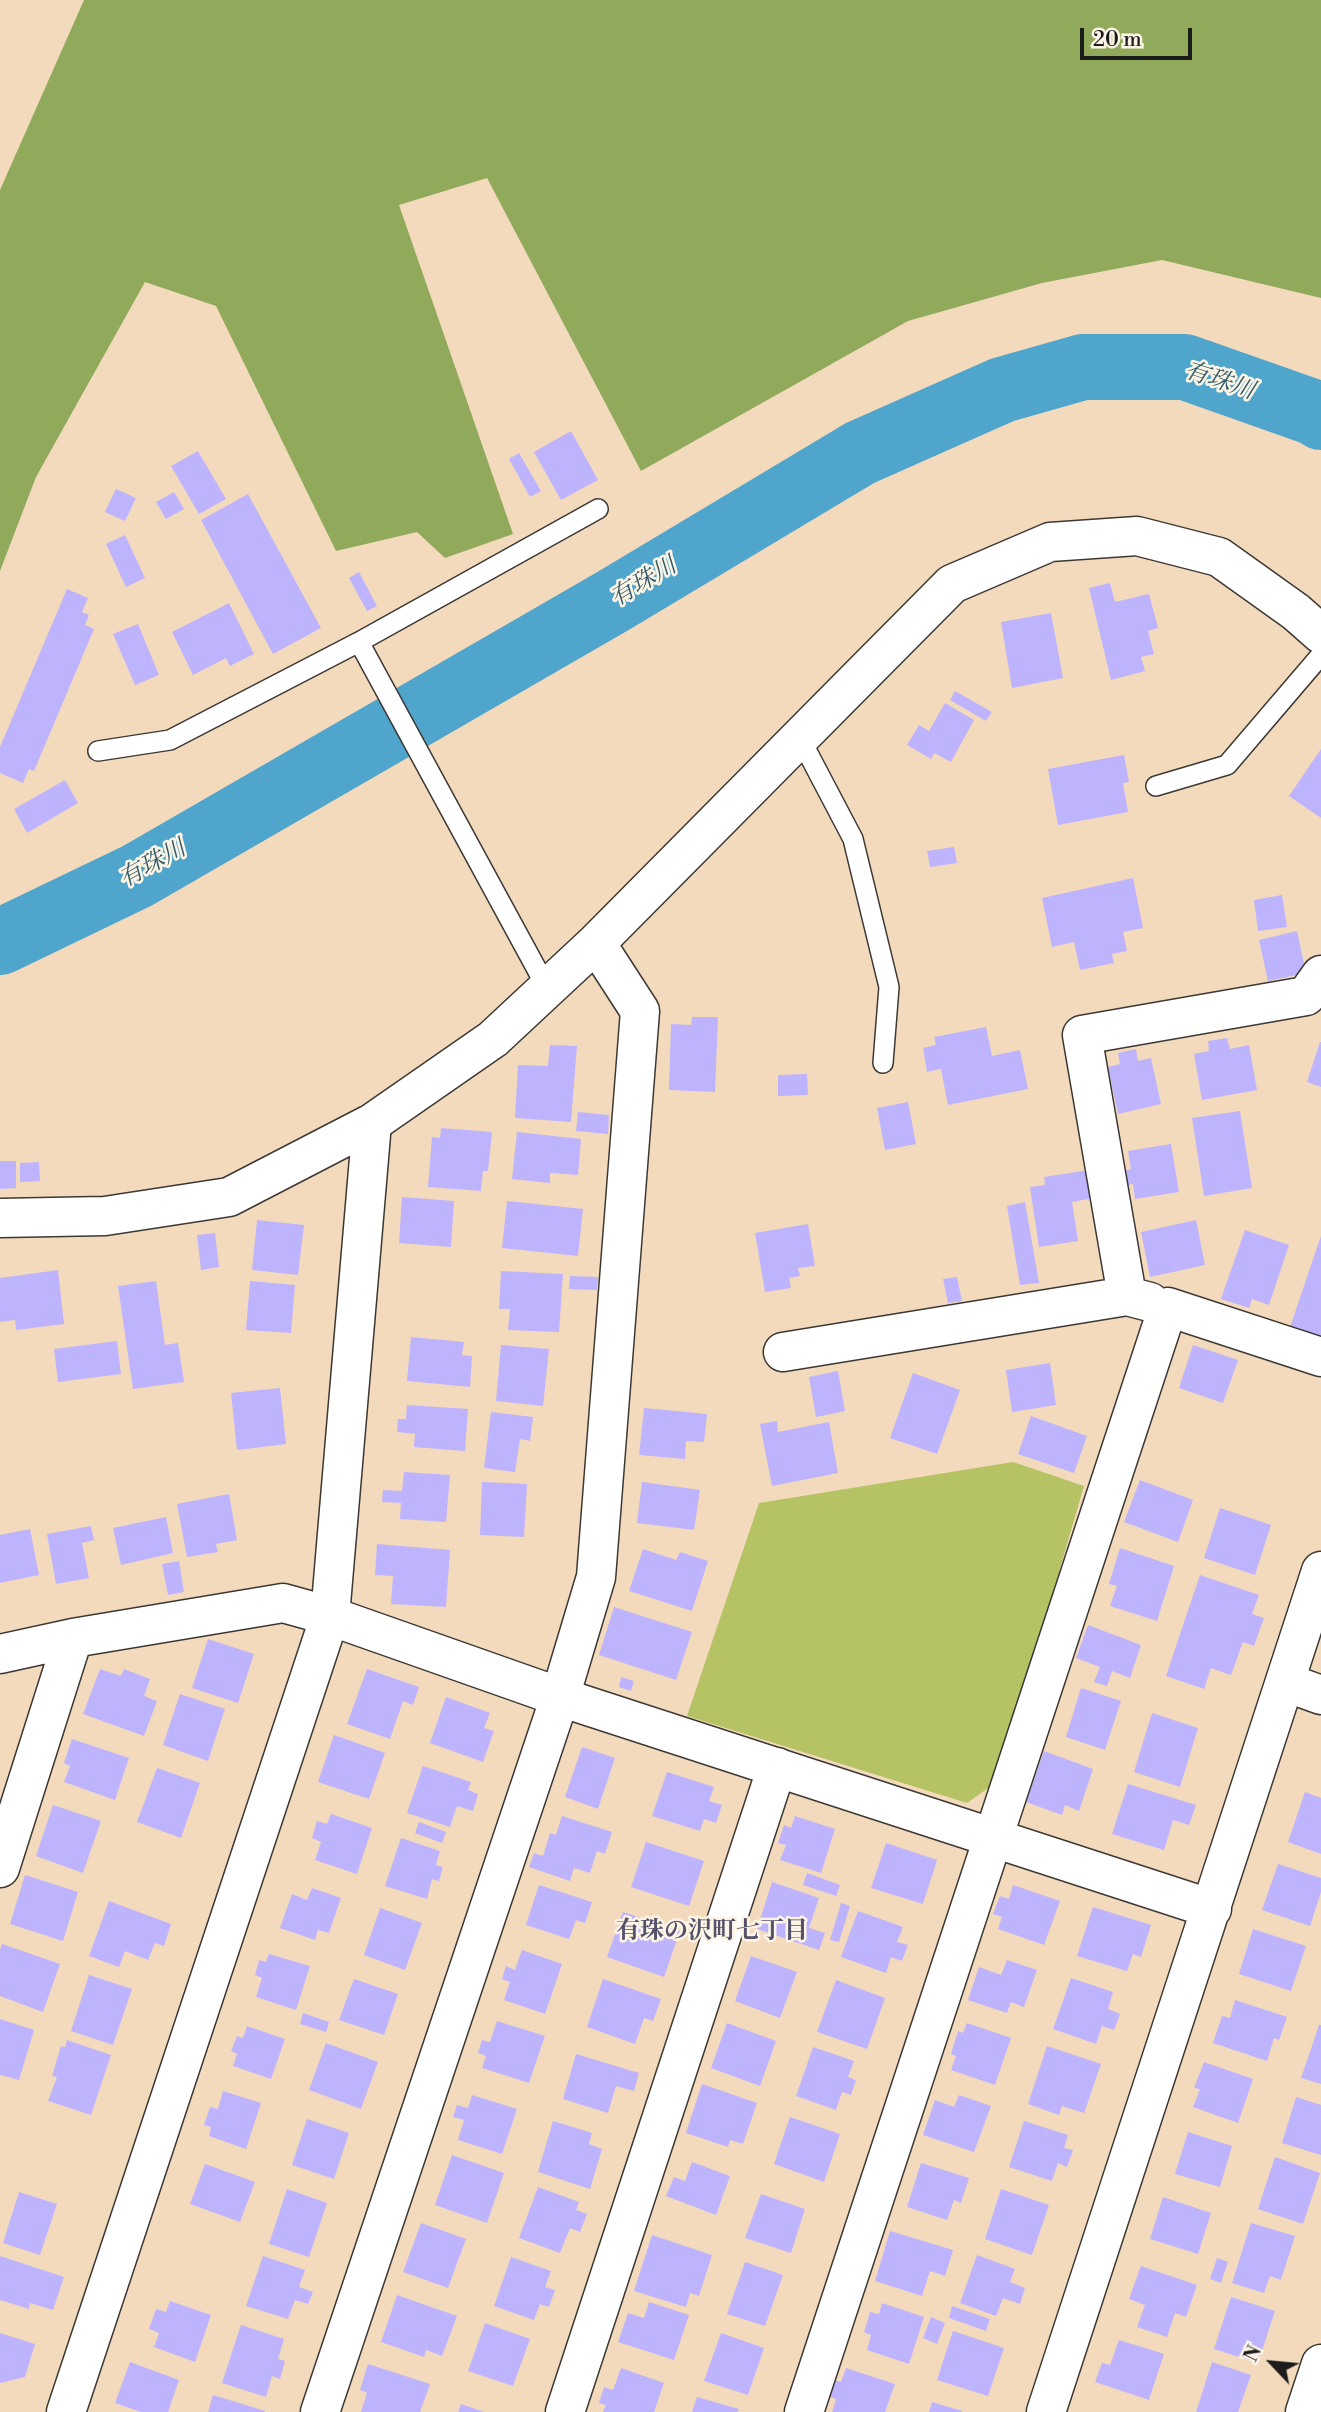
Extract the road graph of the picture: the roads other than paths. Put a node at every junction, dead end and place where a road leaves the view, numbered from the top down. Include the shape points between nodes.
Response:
1 (598, 509) dead end
2 (1321, 634) edge
3 (359, 642) junction
4 (1321, 655) edge
5 (800, 738) junction
6 (98, 751) dead end
7 (1156, 786) dead end
8 (596, 943) junction
9 (1321, 975) edge
10 (547, 988) junction
11 (883, 1063) dead end
12 (372, 1123) junction
13 (0, 1218) edge
14 (1127, 1296) junction
15 (1168, 1307) junction
16 (783, 1352) dead end
17 (1321, 1357) edge
18 (1321, 1571) edge
19 (330, 1616) junction
20 (73, 1639) junction
21 (0, 1654) edge
22 (1285, 1682) junction
23 (1321, 1695) edge
24 (560, 1697) junction
25 (777, 1767) junction
26 (992, 1837) junction
27 (0, 1868) edge
28 (1212, 1909) junction
29 (1321, 2364) edge
30 (66, 2412) edge
31 (320, 2412) edge
32 (565, 2412) edge
33 (804, 2412) edge
34 (1046, 2412) edge
35 (1305, 2412) edge

1 - 3 lane
2 - 5 street via 1219,557 1137,536 1050,542 952,584
3 - 6 lane via 170,740
3 - 10 lane
4 - 7 lane via 1227,765
5 - 8 street
5 - 11 lane via 853,839 888,987
8 - 10 street
8 - 24 street via 640,1011 596,1577
9 - 14 street via 1306,996 1082,1035
10 - 12 street via 493,1038
12 - 13 street via 229,1198 105,1216
12 - 19 street
14 - 15 street
14 - 16 street
15 - 17 street
15 - 26 street
18 - 22 street
19 - 20 street via 283,1604
19 - 24 street
19 - 30 street
20 - 21 street
20 - 27 street
22 - 23 street
22 - 28 street
24 - 25 street
24 - 31 street
25 - 26 street
25 - 32 street
26 - 28 street
26 - 33 street
28 - 34 street
29 - 35 street

